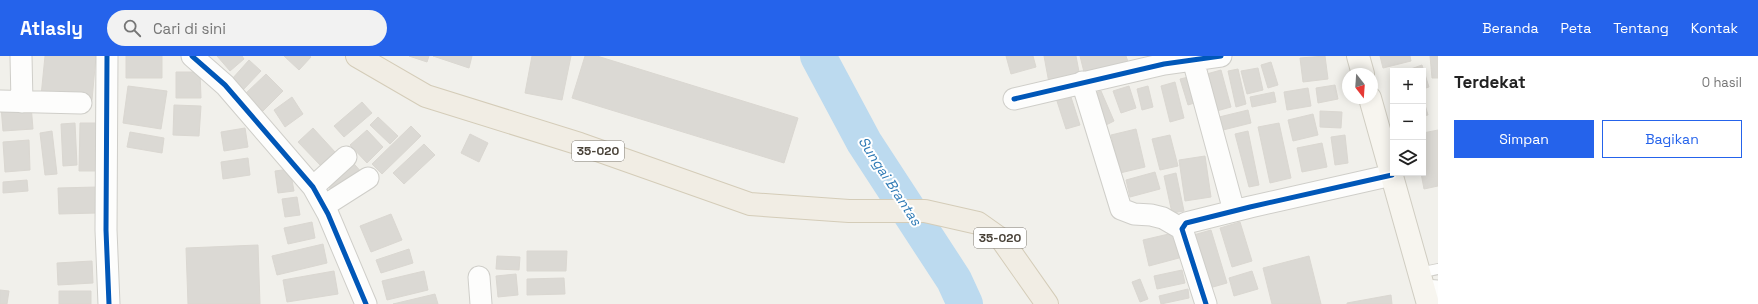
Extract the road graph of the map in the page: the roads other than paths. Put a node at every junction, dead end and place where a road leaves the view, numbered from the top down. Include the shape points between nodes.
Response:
1 (21, 56) edge
2 (107, 56) edge
3 (192, 56) edge
4 (357, 56) edge
5 (1221, 56) edge
6 (1358, 56) edge
7 (1163, 60) edge
8 (1193, 60) junction
9 (1361, 68) edge
10 (1082, 82) junction
11 (1014, 99) dead end
12 (0, 101) edge
13 (22, 102) junction
14 (81, 103) dead end
15 (1372, 104) edge
16 (346, 157) dead end
17 (1390, 168) edge
18 (1390, 175) edge
19 (1392, 176) edge
20 (368, 178) dead end
21 (313, 187) junction
22 (324, 206) junction
23 (1234, 211) junction
24 (1182, 229) junction
25 (479, 277) dead end
26 (1429, 286) edge
27 (110, 304) edge
28 (366, 304) edge
29 (481, 304) edge
30 (1047, 304) edge
31 (1206, 304) edge

1 - 13 street
2 - 27 street via 106,230
3 - 21 street via 225,85
4 - 30 main road, 35-020 via 426,96 580,144 750,204 849,211 925,211 978,223 1002,240
5 - 8 street
6 - 9 main road
7 - 8 street
7 - 10 street
8 - 23 street
10 - 11 street
10 - 24 street via 1122,209 1134,214 1163,218
12 - 13 street
13 - 14 street
15 - 17 main road
16 - 21 street
18 - 23 street
19 - 26 main road
20 - 22 street
21 - 22 street
22 - 28 street
23 - 24 street via 1186,223
24 - 31 street
25 - 29 street

